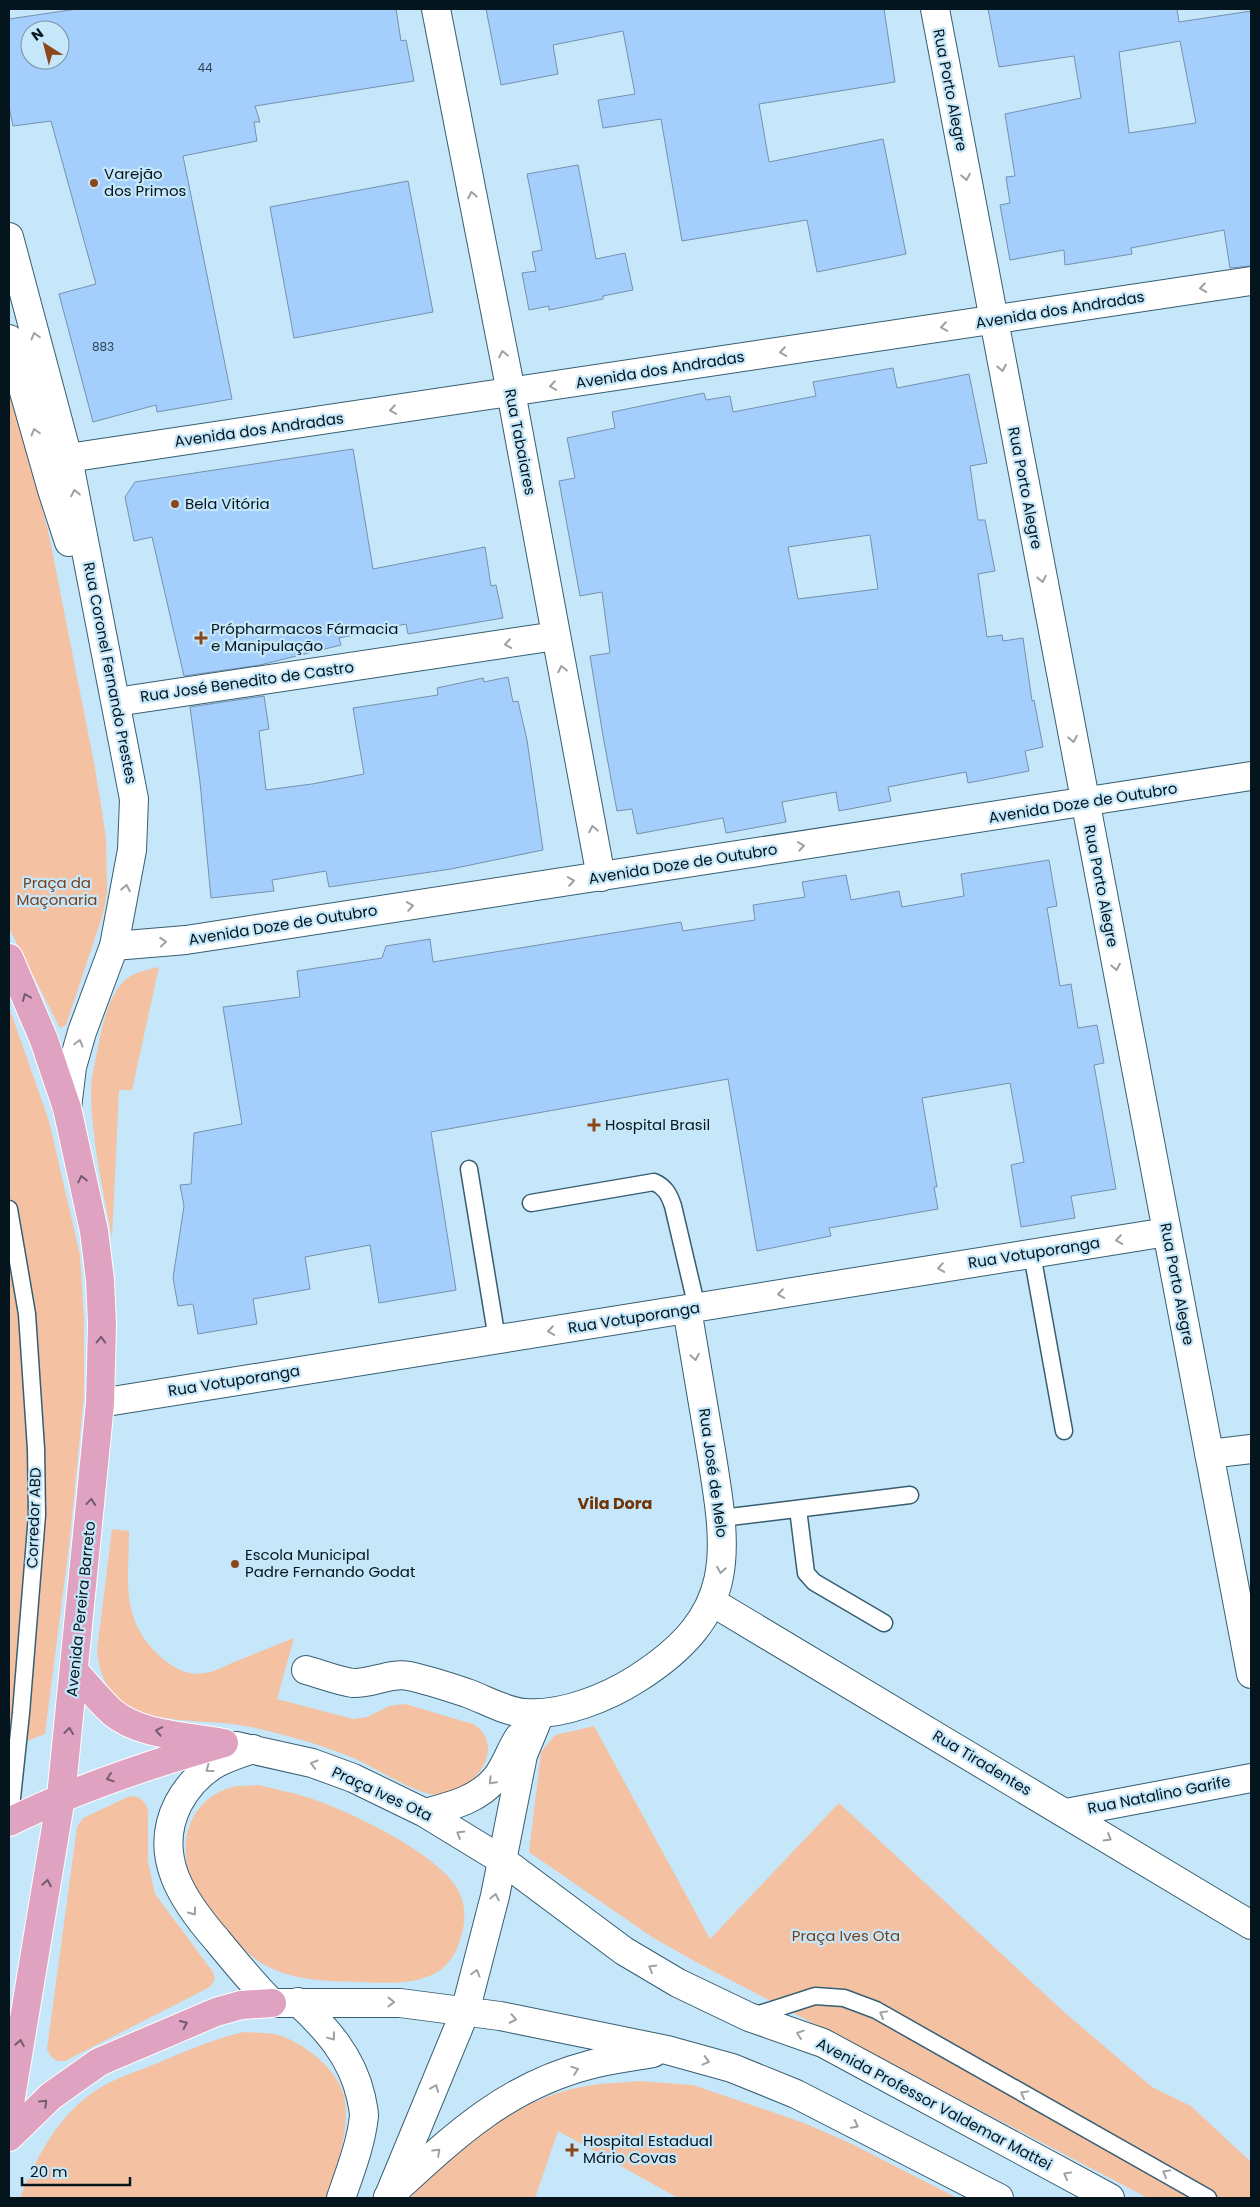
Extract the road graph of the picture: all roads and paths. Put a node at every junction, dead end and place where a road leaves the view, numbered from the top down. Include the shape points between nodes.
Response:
1 (436, 9) edge
2 (935, 9) edge
3 (9, 237) edge
4 (1251, 281) edge
5 (992, 320) junction
6 (9, 339) edge
7 (511, 392) junction
8 (68, 458) junction
9 (93, 593) junction
10 (556, 636) junction
11 (116, 702) junction
12 (1251, 776) edge
13 (1085, 803) junction
14 (601, 877) junction
15 (114, 946) junction
16 (9, 958) edge
17 (67, 1108) junction
18 (468, 1169) dead end
19 (531, 1203) dead end
20 (9, 1210) edge
21 (1167, 1232) junction
22 (1032, 1254) junction
23 (692, 1308) junction
24 (497, 1339) junction
25 (100, 1403) junction
26 (1064, 1431) dead end
27 (1251, 1449) edge
28 (1209, 1454) junction
29 (910, 1495) dead end
30 (798, 1509) junction
31 (722, 1518) junction
32 (712, 1602) junction
33 (884, 1623) dead end
34 (306, 1670) dead end
35 (75, 1672) junction
36 (1251, 1674) edge
37 (540, 1714) junction
38 (224, 1743) junction
39 (253, 1749) junction
40 (1251, 1778) edge
41 (61, 1797) junction
42 (425, 1813) junction
43 (1066, 1813) junction
44 (9, 1822) edge
45 (9, 1826) edge
46 (502, 1860) junction
47 (1251, 1925) edge
48 (285, 2003) junction
49 (465, 2012) junction
50 (749, 2017) junction
51 (667, 2050) junction
52 (9, 2109) edge
53 (9, 2137) edge
54 (341, 2198) edge
55 (388, 2198) edge
56 (999, 2198) edge
57 (1110, 2198) edge
58 (1208, 2198) edge

7 -> 1 street, Rua Tabaiares
2 -> 5 street, Rua Porto Alegre
8 -> 3 street, Rua Coronel Fernando Prestes
4 -> 5 street, Avenida dos Andradas
5 -> 7 street, Avenida dos Andradas
5 -> 13 street, Rua Porto Alegre
9 -> 6 street via 71,547 52,490
7 -> 8 street, Avenida dos Andradas
7 - 10 street, Rua Tabaiares
9 -> 8 street, Rua Coronel Fernando Prestes
9 - 11 street, Rua Coronel Fernando Prestes
10 -> 11 street, Rua José Benedito de Castro
14 -> 10 street, Rua Tabaiares
15 -> 11 street, Rua Coronel Fernando Prestes via 135,822 134,799
12 - 13 street, Avenida Doze de Outubro
14 -> 13 street, Avenida Doze de Outubro
13 -> 21 street, Rua Porto Alegre
15 -> 14 street, Avenida Doze de Outubro via 186,940
17 -> 15 street, Rua Coronel Fernando Prestes via 72,1067 82,1032
17 -> 16 main road, Avenida Pereira Barreto via 44,1040
25 -> 17 main road, Avenida Pereira Barreto via 100,1280 94,1231
18 - 24 lane
19 - 23 lane via 654,1182 661,1186 673,1206
20 - 44 lane, Corredor ABD via 28,1323 37,1515 22,1713
21 -> 22 street, Rua Votuporanga
21 - 28 street, Rua Porto Alegre
22 -> 23 street, Rua Votuporanga
22 - 26 lane
23 -> 24 street, Rua Votuporanga
23 -> 31 street, Rua José de Melo
24 - 25 street, Rua Votuporanga
35 -> 25 main road, Avenida Pereira Barreto
27 - 28 street
28 - 36 street, Rua Porto Alegre
29 - 30 lane
30 - 31 lane
30 - 33 lane via 806,1573 814,1582
31 -> 32 street, Rua José de Melo via 723,1558
32 - 37 street, Rua José de Melo via 686,1640 652,1669 593,1700
32 - 43 street, Rua Tiradentes
34 - 37 street, Rua José de Melo via 354,1683 407,1676 467,1693 506,1709
38 -> 35 main road via 145,1728 126,1721 112,1712
41 -> 35 main road, Avenida Pereira Barreto
37 -> 42 street via 514,1744 497,1777 486,1787 466,1800
37 - 46 street via 523,1755
38 - 39 street, Praça Ives Ota
38 -> 41 main road via 166,1759
42 -> 39 street, Praça Ives Ota via 353,1778 312,1763
39 -> 48 street via 216,1764 197,1777 183,1794 171,1818 168,1843 178,1887 190,1908 241,1972
40 - 43 street, Rua Natalino Garife
41 - 44 main road
52 -> 41 main road, Avenida Pereira Barreto
46 -> 42 street, Praça Ives Ota
43 -> 47 street, Rua Tiradentes
44 - 45 lane, Corredor ABD
49 -> 46 street
50 -> 46 street, Avenida Professor Valdemar Mattei via 678,1983 624,1952
48 -> 49 street via 400,2002
53 -> 48 main road via 51,2096 99,2062 216,2012 241,2005
48 -> 54 street via 323,2026 357,2079 364,2114 357,2150
49 -> 51 street via 500,2016
55 -> 49 street
57 -> 50 street, Avenida Professor Valdemar Mattei via 824,2042
58 -> 50 lane via 884,2015 844,1998 815,1996
55 -> 51 street via 456,2134 514,2095 590,2065
51 -> 56 street via 732,2068 796,2094

